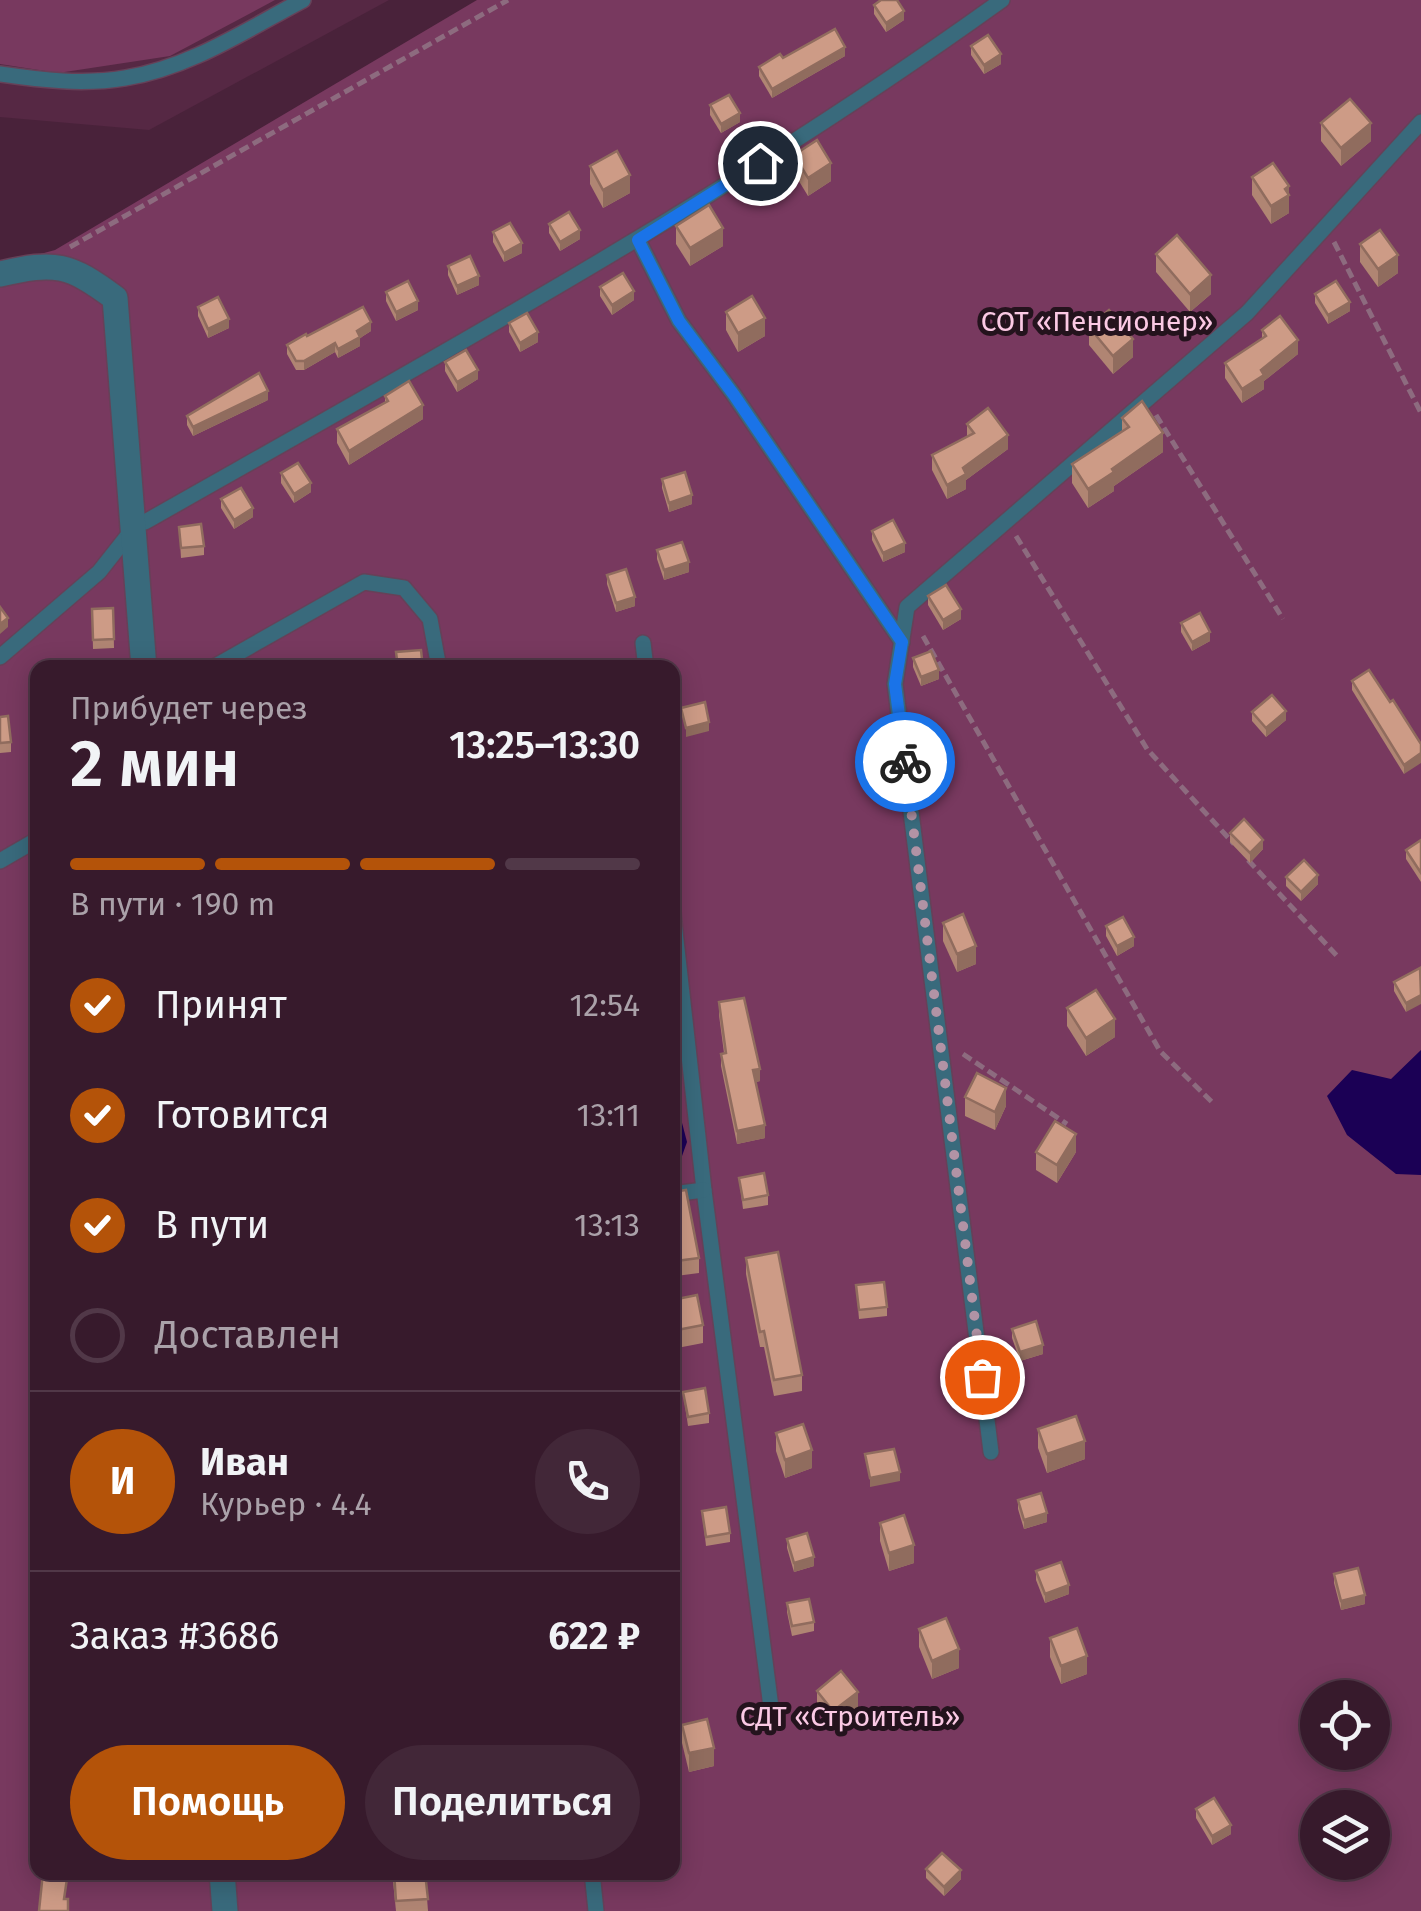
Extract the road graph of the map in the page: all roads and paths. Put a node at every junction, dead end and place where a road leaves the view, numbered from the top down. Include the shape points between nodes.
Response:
1 (303, 0) edge
2 (508, 0) edge
3 (1002, 0) edge
4 (0, 74) edge
5 (1421, 122) edge
6 (1326, 226) junction
7 (638, 240) junction
8 (37, 265) junction
9 (0, 274) edge
10 (1146, 400) junction
11 (1421, 413) edge
12 (1006, 521) junction
13 (139, 526) junction
14 (907, 607) junction
15 (1283, 619) dead end
16 (902, 642) junction
17 (643, 643) dead end
18 (0, 657) edge
19 (144, 660) edge
20 (226, 660) edge
21 (438, 660) edge
22 (645, 660) edge
23 (30, 844) edge
24 (0, 861) edge
25 (1338, 957) dead end
26 (680, 976) edge
27 (939, 1039) junction
28 (1212, 1102) dead end
29 (1067, 1124) edge
30 (704, 1190) junction
31 (680, 1193) edge
32 (991, 1452) dead end
33 (772, 1715) dead end
34 (223, 1880) edge
35 (593, 1880) edge
36 (225, 1911) edge
37 (596, 1911) edge

1 - 4 lane via 190,60 124,78 51,81
2 - 8 path
3 - 7 lane via 883,86
5 - 6 lane
6 - 10 lane via 1247,312
6 - 11 path
7 - 13 lane
7 - 16 lane via 679,321
8 - 9 street
8 - 13 street via 80,272 115,298
10 - 12 lane
10 - 15 path
12 - 14 lane
12 - 25 path via 1146,750
13 - 18 lane via 99,572
13 - 19 street
14 - 16 lane
14 - 28 path via 1160,1051
16 - 27 lane via 895,684
17 - 22 lane
20 - 21 lane via 364,582 404,588 430,619
23 - 24 lane
26 - 30 lane
27 - 29 path
27 - 32 lane
30 - 31 lane
30 - 33 lane
34 - 36 street
35 - 37 lane

